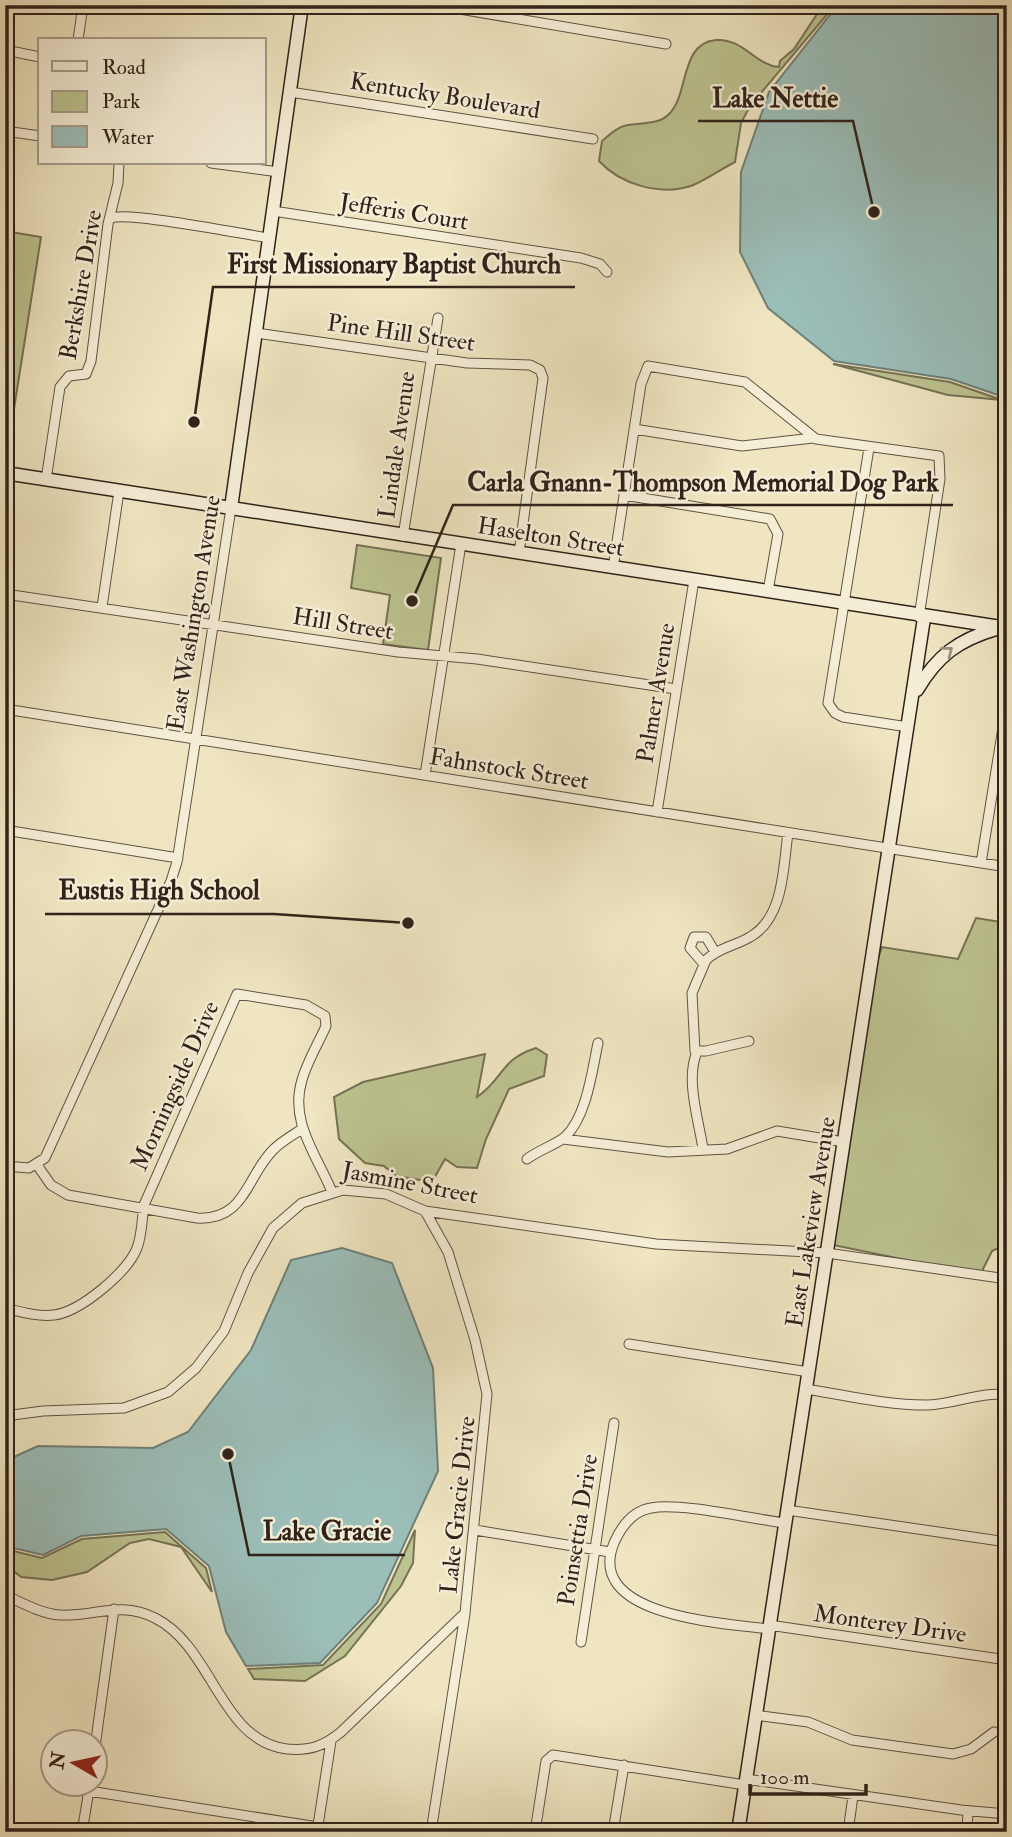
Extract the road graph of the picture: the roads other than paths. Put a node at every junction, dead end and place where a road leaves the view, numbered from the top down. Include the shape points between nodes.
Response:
1 (83, 5) edge
2 (302, 5) edge
3 (436, 5) edge
4 (78, 38) edge
5 (666, 44) dead end
6 (5, 50) edge
7 (38, 57) edge
8 (290, 92) junction
9 (5, 131) edge
10 (38, 136) edge
11 (593, 139) dead end
12 (120, 164) edge
13 (219, 164) edge
14 (279, 172) junction
15 (273, 211) junction
16 (111, 218) junction
17 (269, 238) junction
18 (607, 272) dead end
19 (438, 318) dead end
20 (256, 332) junction
21 (430, 358) junction
22 (634, 429) junction
23 (813, 438) junction
24 (869, 448) junction
25 (6, 478) edge
26 (46, 480) junction
27 (119, 491) junction
28 (624, 495) junction
29 (231, 508) junction
30 (403, 536) junction
31 (461, 544) junction
32 (519, 553) junction
33 (613, 568) junction
34 (694, 580) junction
35 (768, 592) junction
36 (5, 594) edge
37 (845, 603) junction
38 (102, 607) junction
39 (921, 617) junction
40 (214, 623) junction
41 (1004, 628) edge
42 (442, 656) junction
43 (676, 689) junction
44 (913, 696) junction
45 (1007, 703) edge
46 (5, 709) edge
47 (908, 727) junction
48 (197, 738) junction
49 (425, 775) junction
50 (657, 812) junction
51 (5, 830) edge
52 (788, 833) junction
53 (889, 849) junction
54 (178, 858) junction
55 (981, 863) junction
56 (1007, 867) edge
57 (5, 899) edge
58 (5, 929) edge
59 (715, 952) junction
60 (704, 963) junction
61 (252, 996) joint
62 (749, 1041) dead end
63 (598, 1043) dead end
64 (697, 1052) junction
65 (302, 1129) junction
66 (563, 1139) junction
67 (844, 1142) junction
68 (703, 1149) junction
69 (527, 1159) dead end
70 (37, 1165) junction
71 (5, 1166) edge
72 (332, 1192) junction
73 (143, 1208) junction
74 (425, 1211) junction
75 (827, 1253) junction
76 (1007, 1279) edge
77 (5, 1308) edge
78 (629, 1344) dead end
79 (809, 1372) junction
80 (806, 1389) junction
81 (1007, 1395) edge
82 (5, 1416) edge
83 (614, 1423) dead end
84 (786, 1517) junction
85 (475, 1530) junction
86 (1007, 1542) edge
87 (594, 1549) junction
88 (610, 1552) junction
89 (5, 1595) edge
90 (114, 1609) junction
91 (465, 1613) junction
92 (768, 1627) junction
93 (581, 1642) dead end
94 (1007, 1660) edge
95 (755, 1715) junction
96 (98, 1728) edge
97 (993, 1732) dead end
98 (331, 1741) junction
99 (624, 1765) junction
100 (745, 1782) junction
101 (108, 1791) edge
102 (853, 1796) junction
103 (88, 1798) edge
104 (968, 1811) junction
105 (1007, 1814) edge
106 (317, 1829) edge
107 (82, 1832) edge
108 (431, 1832) edge
109 (535, 1832) edge
110 (613, 1832) edge
111 (738, 1832) edge
112 (848, 1832) edge
113 (967, 1832) edge

1 - 4 street
2 - 8 street, East Washington Avenue
3 - 5 street
6 - 7 street
8 - 11 street, Kentucky Boulevard
8 - 14 street, East Washington Avenue
9 - 10 street
12 - 16 street, Berkshire Drive
13 - 14 street
14 - 15 street, East Washington Avenue
15 - 17 street, East Washington Avenue
15 - 18 street, Jefferis Court via 582,258 600,264
16 - 17 street via 148,219
16 - 26 street, Berkshire Drive via 91,360 86,374 69,376 60,387
17 - 20 street, East Washington Avenue
19 - 21 street, Lindale Avenue
20 - 21 street, Pine Hill Street
20 - 29 street, East Washington Avenue
21 - 30 street, Lindale Avenue
21 - 32 street, Pine Hill Street via 530,365 540,370 543,378
22 - 23 street via 742,446
22 - 23 street via 641,384 650,366 744,382
22 - 28 street
23 - 24 street
24 - 37 street
24 - 39 street, East Lakeview Avenue via 939,456 940,479
25 - 26 street, Haselton Street
26 - 27 street, Haselton Street
27 - 29 street, Haselton Street
27 - 38 street
28 - 33 street
28 - 35 street via 770,519 778,534
29 - 30 street, Haselton Street
29 - 40 street, East Washington Avenue
30 - 31 street, Haselton Street
31 - 32 street, Haselton Street
31 - 42 street
32 - 33 street, Haselton Street
33 - 34 street, Haselton Street
34 - 35 street, Haselton Street
34 - 43 street, Palmer Avenue
35 - 37 street, Haselton Street
36 - 38 street, Hill Street
37 - 39 street, Haselton Street
37 - 47 street via 828,699 831,709 850,719
38 - 40 street, Hill Street
39 - 41 street, Haselton Street
39 - 44 street, East Lakeview Avenue
40 - 42 street, Hill Street
40 - 48 street, East Washington Avenue
44 -> 41 street via 945,652 967,639
42 - 43 street, Hill Street
42 - 49 street
43 - 50 street, Palmer Avenue
44 - 47 street, East Lakeview Avenue
45 - 55 street
46 - 48 street, Fahnstock Street
47 - 53 street, East Lakeview Avenue
48 - 49 street, Fahnstock Street
48 - 54 street, East Washington Avenue
49 - 50 street, Fahnstock Street
50 - 52 street, Fahnstock Street
51 - 54 street
52 - 53 street, Fahnstock Street
52 - 59 street via 771,916 752,936
53 - 55 street, Fahnstock Street
53 - 67 street, East Lakeview Avenue
54 - 70 street, East Washington Avenue via 61,1129 46,1158
55 - 56 street, Fahnstock Street
57 - 58 street
59 - 60 street
59 - 60 street via 706,937 694,937 690,948
60 - 64 street via 692,993 693,1048
61 - 65 street, Jasmine Street via 306,1004 326,1016 301,1084 298,1108
61 - 73 street, Morningside Drive via 237,994 232,1003
62 - 64 street
63 - 66 street via 583,1101
64 - 68 street via 692,1065
65 - 72 street, Jasmine Street
65 - 73 street via 273,1149 239,1201 225,1214 197,1218
66 - 68 street via 668,1152
66 - 69 street
67 - 68 street via 777,1131 727,1149
67 - 75 street, East Lakeview Avenue
70 - 71 street
70 - 73 street via 51,1185 68,1195
72 - 74 street, Jasmine Street via 370,1191
72 - 82 street via 302,1203 273,1228 224,1331 196,1368 168,1392 124,1408
73 - 77 street via 131,1260 90,1298 54,1315
74 - 75 street, Jasmine Street via 656,1244
74 - 85 street, Lake Gracie Drive via 448,1252 487,1394
75 - 76 street, Jasmine Street
75 - 79 street, East Lakeview Avenue
78 - 79 street
79 - 80 street, East Lakeview Avenue
80 - 81 street via 925,1405
80 - 84 street, East Lakeview Avenue
83 - 87 street, Poinsettia Drive
84 - 86 street
84 - 88 street via 652,1508 628,1521
84 - 92 street, East Lakeview Avenue
85 - 87 street
85 - 91 street, Lake Gracie Drive
87 - 88 street
87 - 93 street, Poinsettia Drive
88 - 92 street, Monterey Drive via 620,1588 643,1606
89 - 90 street, Lake Gracie Drive via 59,1615
90 - 96 street
90 - 98 street, Lake Gracie Drive via 146,1614 175,1631 252,1736 272,1746 299,1750
91 - 98 street, Lake Gracie Drive
91 - 108 street
92 - 94 street, Monterey Drive
92 - 95 street, East Lakeview Avenue
95 - 97 street via 808,1722 852,1740 945,1753 971,1749
95 - 100 street, East Lakeview Avenue
98 - 106 street
99 - 100 street
99 - 109 street via 556,1754 546,1761
99 - 110 street
100 - 102 street
100 - 111 street, East Lakeview Avenue
101 - 106 street
102 - 104 street
102 - 112 street
103 - 107 street
104 - 105 street
104 - 113 street

